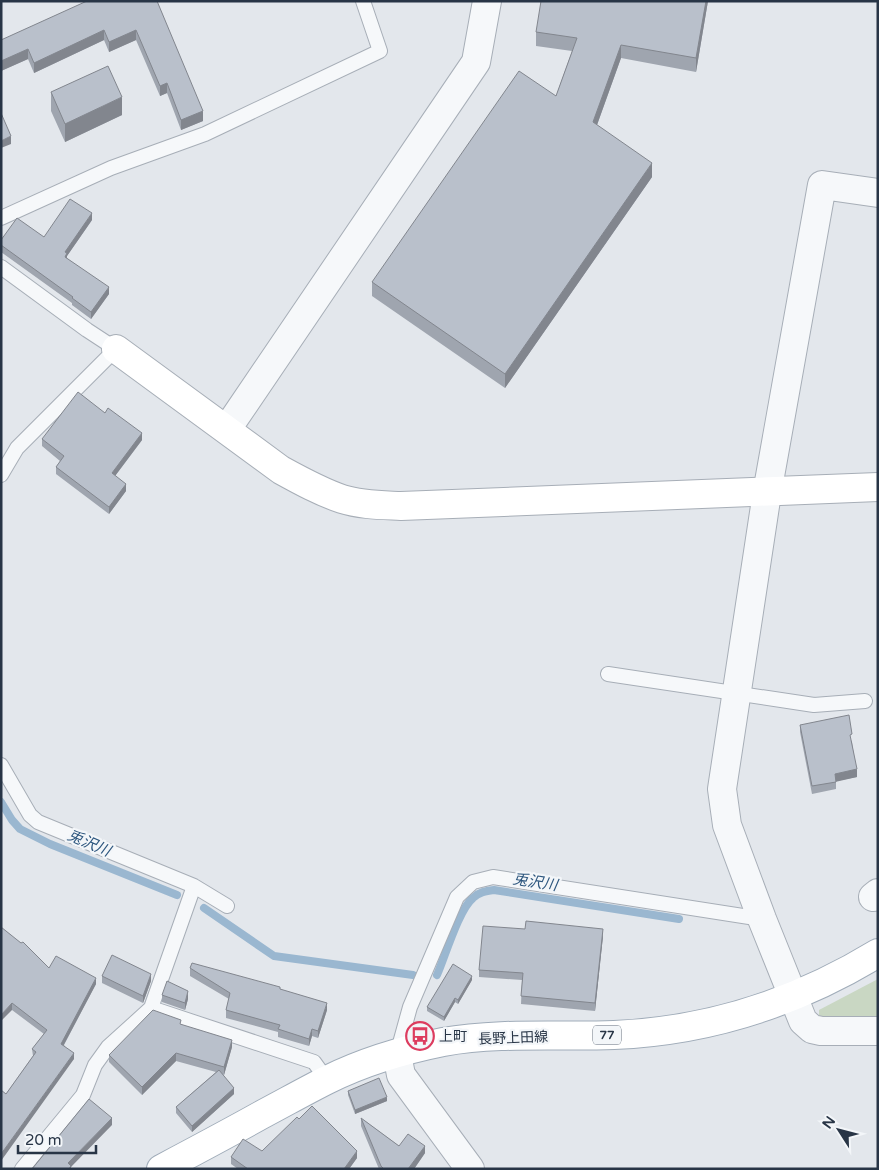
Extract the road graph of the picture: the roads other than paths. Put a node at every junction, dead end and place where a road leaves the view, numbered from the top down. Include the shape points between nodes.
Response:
1 (363, 1) edge
2 (486, 1) edge
3 (878, 193) edge
4 (1, 218) edge
5 (1, 267) edge
6 (116, 349) junction
7 (226, 429) junction
8 (1, 475) edge
9 (878, 488) edge
10 (767, 493) junction
11 (608, 674) dead end
12 (737, 692) junction
13 (865, 701) dead end
14 (1, 765) edge
15 (194, 886) junction
16 (227, 906) dead end
17 (762, 920) junction
18 (878, 953) edge
19 (794, 997) junction
20 (151, 1008) junction
21 (878, 1031) edge
22 (397, 1054) junction
23 (327, 1080) junction
24 (22, 1169) edge
25 (162, 1169) edge
26 (470, 1169) edge

1 - 4 lane via 380,51 205,134 110,168
2 - 7 street via 476,62
3 - 10 street via 822,185
5 - 6 lane
6 - 7 street
6 - 8 lane via 17,448
7 - 10 street via 281,470 303,482 342,499 366,504 401,506
9 - 10 street
10 - 12 street
11 - 12 lane
12 - 13 lane via 814,705
12 - 17 street via 722,789 726,825
14 - 15 lane via 30,815 38,822
15 - 16 lane
15 - 20 lane
17 - 19 street
17 - 22 lane via 492,877 473,882 457,897 442,930 410,1007
18 - 19 street, 長野上田線 / 77
19 - 21 street via 803,1021 812,1029
19 - 22 street, 長野上田線 / 77 via 716,1022 668,1030 615,1035 492,1037 445,1042
20 - 23 lane via 314,1062
20 - 24 lane via 108,1047 95,1065 83,1095
22 - 23 street, 長野上田線 / 77
22 - 26 street via 401,1075
23 - 25 street, 長野上田線 / 77

